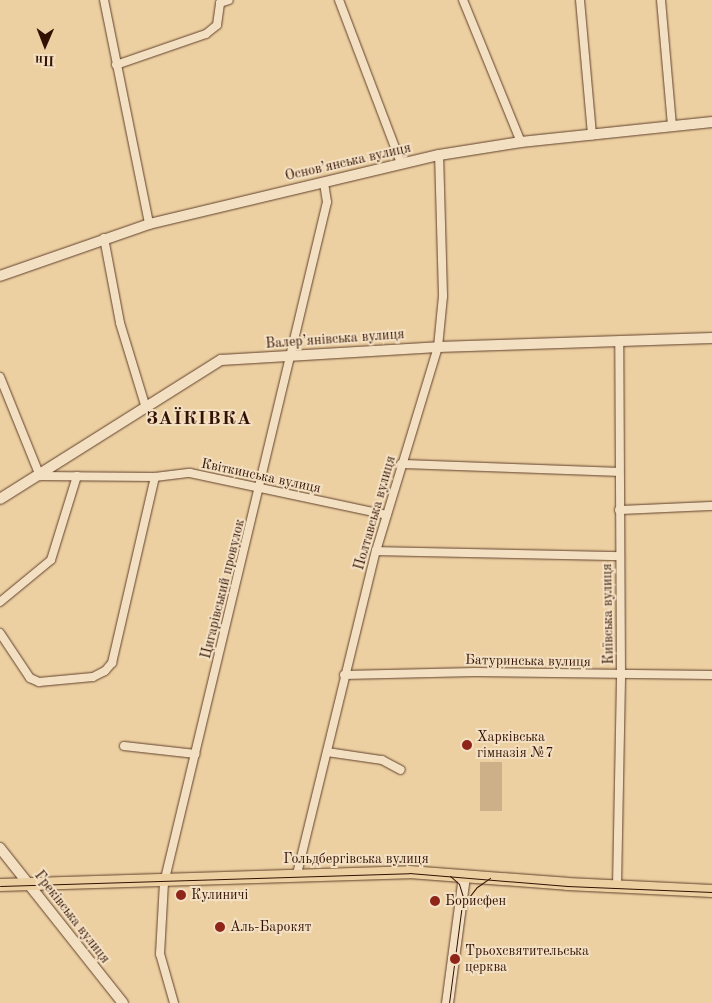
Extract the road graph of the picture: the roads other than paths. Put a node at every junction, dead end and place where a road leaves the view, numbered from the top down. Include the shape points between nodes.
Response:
1 (104, 0) edge
2 (229, 0) edge
3 (339, 0) edge
4 (463, 0) edge
5 (580, 0) edge
6 (661, 0) edge
7 (220, 1) edge
8 (116, 65) junction
9 (712, 122) edge
10 (672, 126) junction
11 (592, 135) junction
12 (521, 142) junction
13 (439, 155) junction
14 (401, 163) junction
15 (324, 182) junction
16 (149, 224) junction
17 (104, 238) junction
18 (0, 276) edge
19 (712, 338) edge
20 (619, 341) junction
21 (438, 347) junction
22 (291, 356) junction
23 (0, 377) edge
24 (146, 405) junction
25 (401, 464) junction
26 (618, 472) junction
27 (40, 476) junction
28 (77, 476) junction
29 (155, 476) junction
30 (260, 487) junction
31 (0, 499) edge
32 (712, 506) edge
33 (619, 510) junction
34 (387, 515) junction
35 (376, 551) junction
36 (619, 556) junction
37 (0, 602) edge
38 (0, 633) edge
39 (344, 675) junction
40 (621, 675) junction
41 (712, 676) edge
42 (124, 746) dead end
43 (327, 752) junction
44 (196, 754) junction
45 (401, 770) dead end
46 (0, 848) edge
47 (297, 874) junction
48 (464, 876) junction
49 (165, 878) junction
50 (28, 882) junction
51 (0, 885) edge
52 (617, 886) junction
53 (712, 891) edge
54 (123, 1003) edge
55 (174, 1003) edge
56 (447, 1003) edge

1 - 8 street
2 - 7 street
3 - 14 street
4 - 12 street
5 - 11 street
6 - 10 street
7 - 8 street via 217,25 206,34
8 - 16 street
9 - 10 street, Основ’янська вулиця
10 - 11 street, Основ’янська вулиця
11 - 12 street, Основ’янська вулиця
12 - 13 street, Основ’янська вулиця
13 - 14 street, Основ’янська вулиця
13 - 21 street, Полтавська вулиця via 443,296
14 - 15 street, Основ’янська вулиця
15 - 16 street, Основ’янська вулиця
15 - 22 street, Цигарівський провулок via 327,202
16 - 17 street, Основ’янська вулиця
17 - 18 street, Основ’янська вулиця
17 - 24 street via 120,324
19 - 20 street, Валер’янівська вулиця
20 - 21 street, Валер’янівська вулиця
20 - 26 street, Київська вулиця
21 - 22 street, Валер’янівська вулиця
21 - 25 street, Полтавська вулиця
22 - 24 street, Валер’янівська вулиця via 221,360
22 - 30 street, Цигарівський провулок
23 - 27 street
24 - 27 street, Валер’янівська вулиця
25 - 26 street
25 - 34 street, Полтавська вулиця
26 - 33 street, Київська вулиця
27 - 28 street, Квіткинська вулиця
27 - 31 street, Валер’янівська вулиця
28 - 29 street, Квіткинська вулиця
28 - 37 street via 51,560
29 - 30 street, Квіткинська вулиця via 190,473
29 - 38 street via 112,663 105,671 93,677 39,682 30,678
30 - 34 street, Квіткинська вулиця
30 - 44 street, Цигарівський провулок
32 - 33 street
33 - 36 street, Київська вулиця
34 - 35 street, Полтавська вулиця
35 - 36 street
35 - 39 street, Полтавська вулиця
36 - 40 street, Київська вулиця
39 - 40 street, Батуринська вулиця via 475,672
39 - 43 street, Полтавська вулиця
40 - 41 street, Батуринська вулиця
40 - 52 street, Київська вулиця
42 - 44 street
43 - 45 street via 382,760
43 - 47 street, Полтавська вулиця
44 - 49 street, Цигарівський провулок
46 - 50 street, Греківська вулиця
47 - 48 main road, Гольдбергівська вулиця via 409,872
47 - 49 main road, Гольдбергівська вулиця
48 - 52 main road, Гольдбергівська вулиця
48 - 56 main road
49 - 50 main road, Гольдбергівська вулиця
49 - 55 street, Цигарівський провулок via 160,954
50 - 51 main road, Гольдбергівська вулиця
50 - 54 street, Греківська вулиця
52 - 53 main road, Гольдбергівська вулиця

